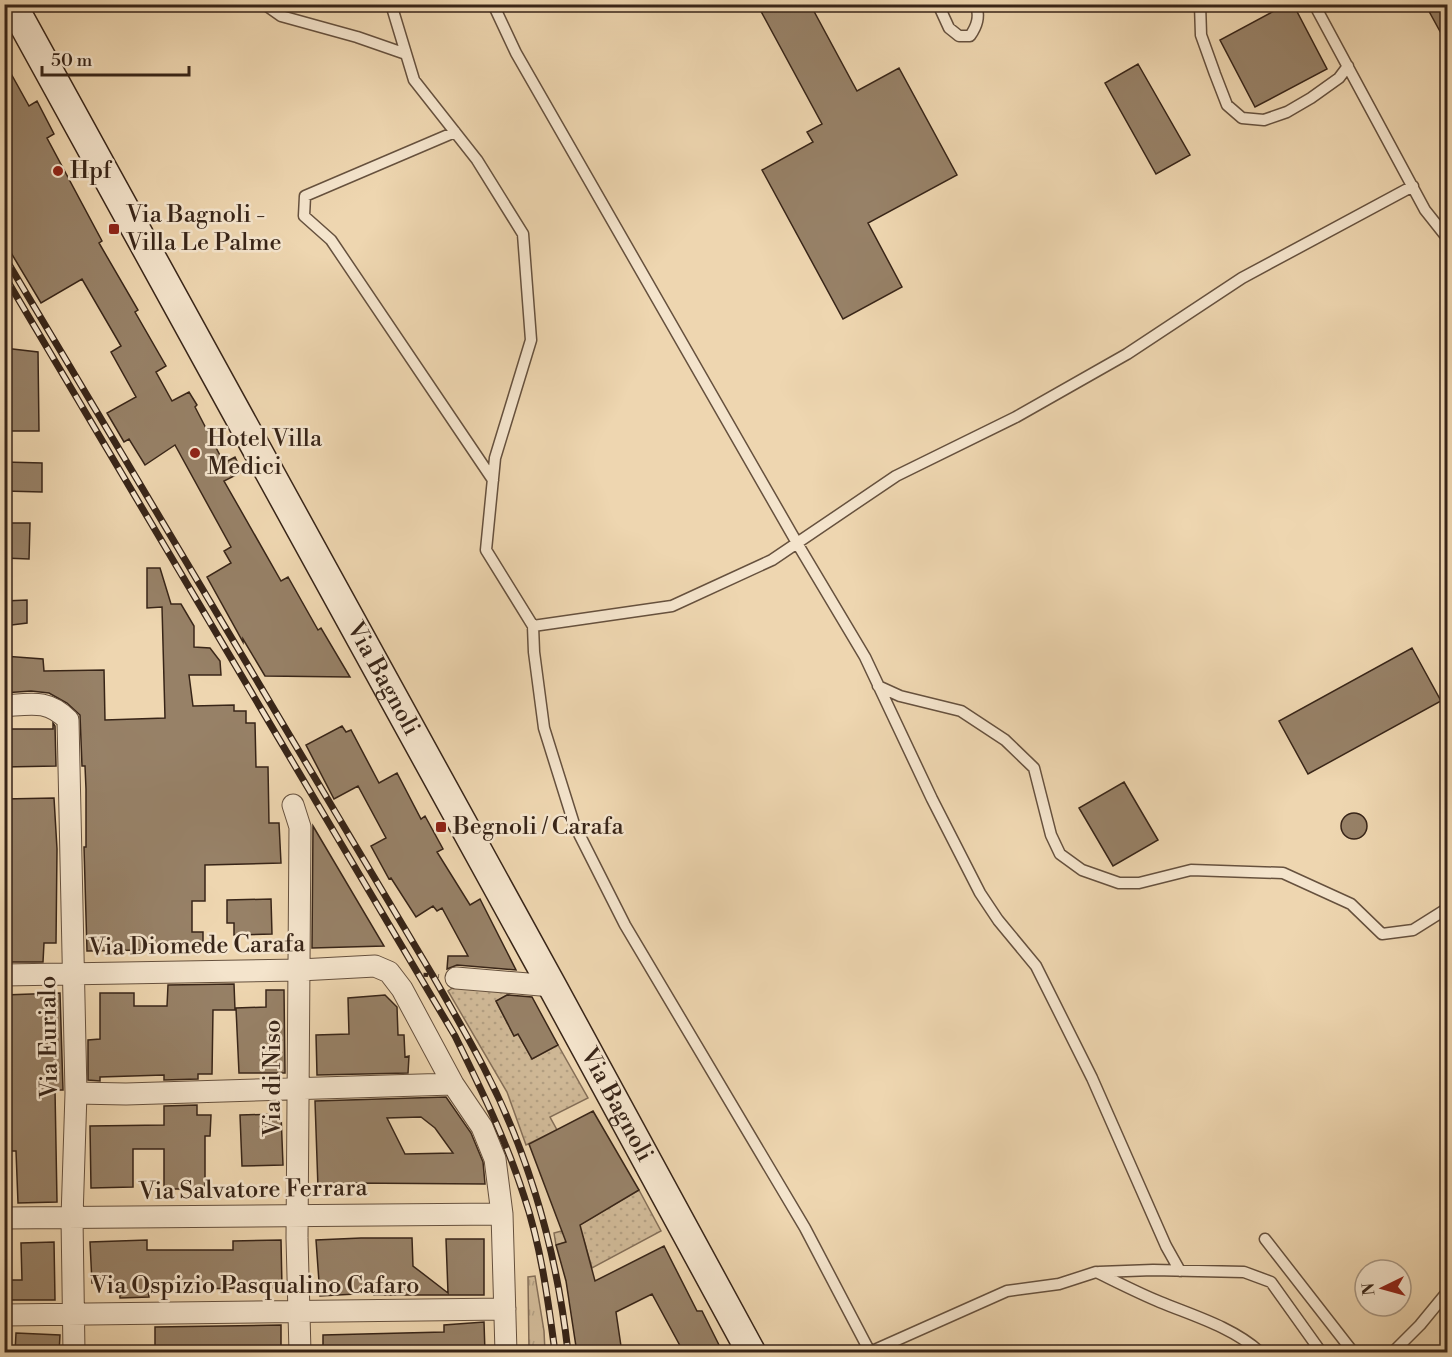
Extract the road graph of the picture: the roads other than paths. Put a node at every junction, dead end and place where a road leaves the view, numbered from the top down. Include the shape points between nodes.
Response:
1 (12, 4) edge
2 (264, 4) edge
3 (391, 4) edge
4 (494, 4) edge
5 (938, 4) edge
6 (976, 4) edge
7 (1200, 4) edge
8 (1314, 4) edge
9 (406, 54) junction
10 (1348, 66) junction
11 (455, 132) junction
12 (1413, 186) junction
13 (1448, 239) edge
14 (493, 480) junction
15 (797, 543) junction
16 (533, 626) junction
17 (878, 686) junction
18 (4, 706) edge
19 (293, 805) dead end
20 (1448, 908) edge
21 (300, 970) junction
22 (4, 975) edge
23 (73, 975) junction
24 (456, 978) road end
25 (552, 986) junction
26 (453, 1084) junction
27 (299, 1089) junction
28 (76, 1093) junction
29 (502, 1214) junction
30 (298, 1215) junction
31 (4, 1218) edge
32 (72, 1218) junction
33 (1265, 1239) dead end
34 (1180, 1271) junction
35 (1096, 1272) junction
36 (1448, 1291) edge
37 (505, 1309) junction
38 (300, 1311) junction
39 (75, 1313) junction
40 (4, 1315) edge
41 (74, 1353) edge
42 (300, 1353) edge
43 (506, 1353) edge
44 (751, 1353) edge
45 (1260, 1353) edge
46 (1321, 1353) edge
47 (1353, 1353) edge
48 (1394, 1353) edge

1 - 25 street, Via Bagnoli
2 - 9 lane via 281,16
3 - 9 lane
4 - 15 lane via 516,53
5 - 6 lane via 949,28 959,36 970,36 976,26
7 - 10 lane via 1201,34 1215,74 1227,105 1242,117 1264,120 1287,112 1340,78
8 - 10 lane
9 - 11 lane via 414,80
10 - 12 lane
11 - 14 lane via 523,234 531,339 495,458
11 - 14 lane via 305,196 304,216 331,240
12 - 13 lane via 1425,210
12 - 15 lane via 1242,278 1127,354 1016,417 896,476
14 - 16 lane via 486,549
15 - 16 lane via 772,560 672,606
15 - 17 lane
16 - 35 lane via 544,728 574,824 625,925 805,1228 870,1353 1007,1291 1059,1284
17 - 20 lane via 900,696 961,711 1005,740 1035,768 1051,836 1060,854 1082,870 1119,883 1139,883 1191,870 1283,873 1351,904 1382,934 1413,930
17 - 34 lane via 980,893 1036,966
18 - 23 street, Via Eurialo via 45,705 68,720
19 - 21 street, Via di Niso via 300,827
21 - 23 street, Via Diomede Carafa
21 - 26 street, Via Diomede Carafa via 375,966 389,972
21 - 27 street, Via di Niso
22 - 23 street, Via Diomede Carafa
23 - 28 street, Via Eurialo
24 - 25 street
25 - 44 street, Via Bagnoli
26 - 27 street
26 - 29 street via 482,1127 495,1159
27 - 28 street
27 - 30 street, Via di Niso
28 - 32 street, Via Eurialo
29 - 30 street, Via Salvatore Ferrara
29 - 37 street
30 - 32 street, Via Salvatore Ferrara
30 - 38 street, Via di Niso
31 - 32 street, Via Salvatore Ferrara
32 - 39 street, Via Eurialo
33 - 47 lane
34 - 35 lane
34 - 46 lane via 1244,1272 1271,1282
35 - 45 lane via 1219,1326
36 - 48 lane
37 - 38 street, Via Ospizio Pasqualino Cafaro
37 - 43 street
38 - 39 street, Via Ospizio Pasqualino Cafaro
38 - 42 street, Via di Niso
39 - 40 street, Via Ospizio Pasqualino Cafaro
39 - 41 street, Via Eurialo

